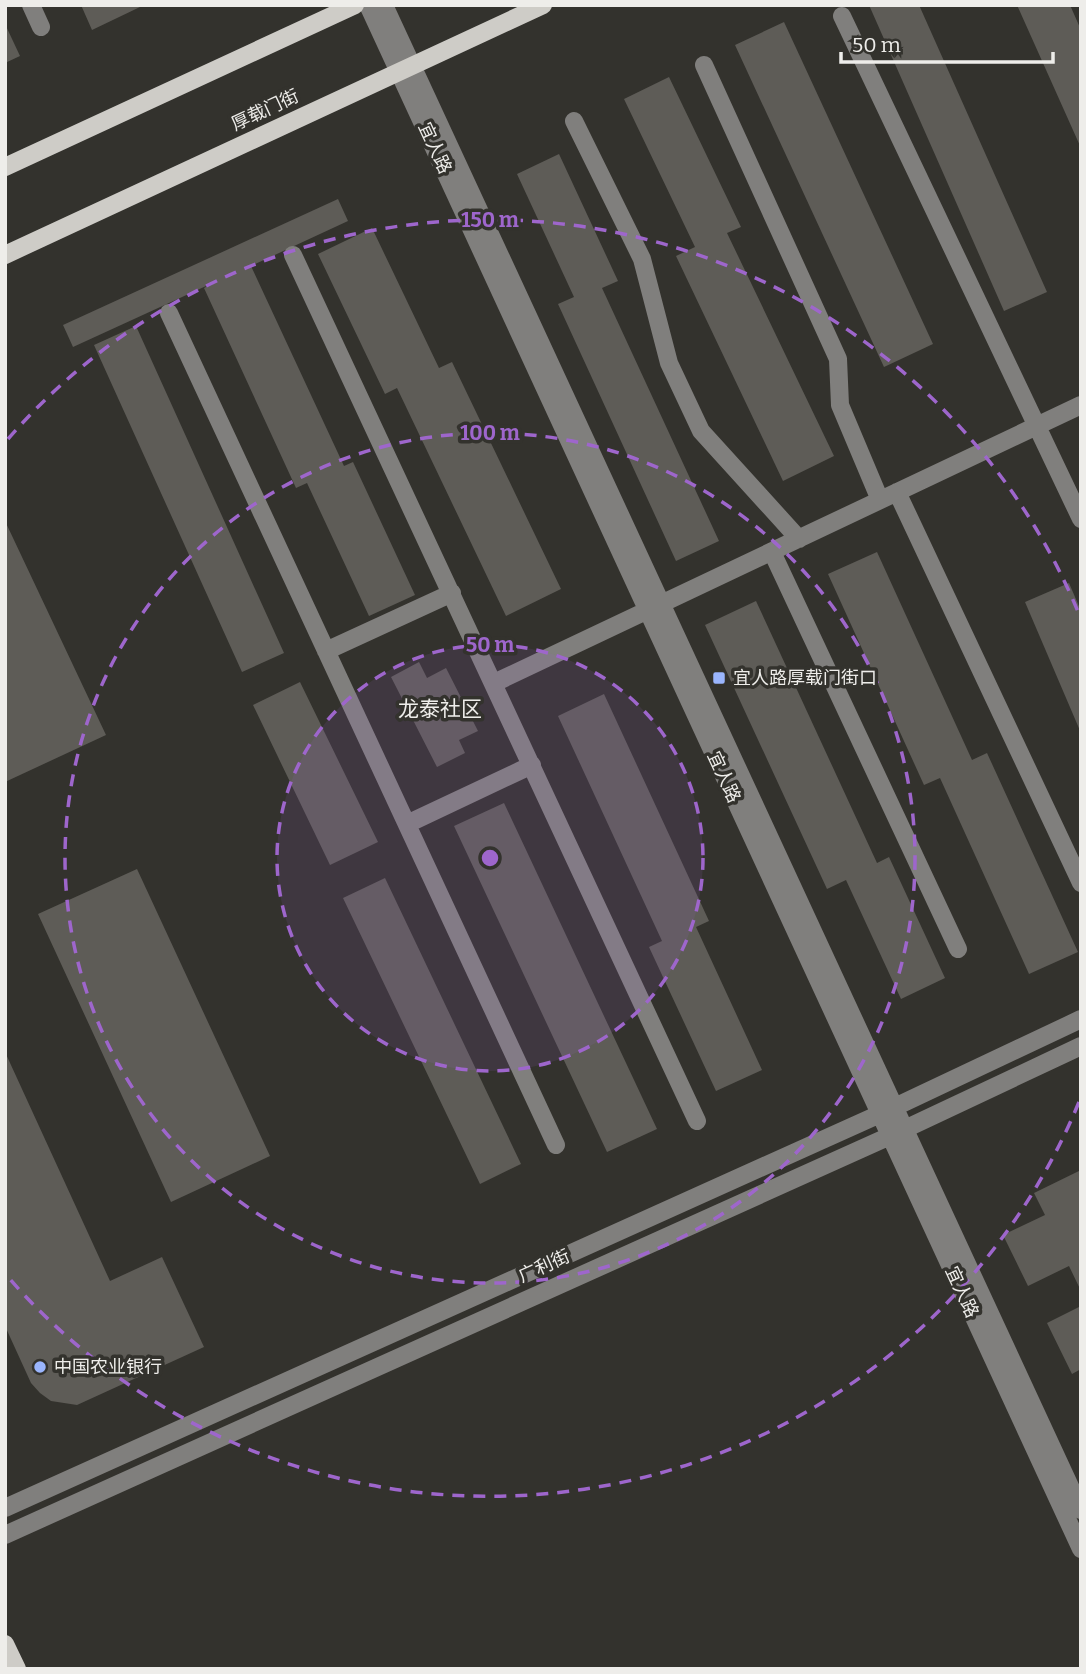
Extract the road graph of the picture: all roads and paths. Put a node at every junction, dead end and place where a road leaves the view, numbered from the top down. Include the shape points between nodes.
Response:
1 (32, 5) edge
2 (355, 5) edge
3 (369, 5) edge
4 (384, 5) edge
5 (543, 5) edge
6 (842, 16) dead end
7 (41, 27) dead end
8 (704, 65) dead end
9 (405, 68) junction
10 (574, 121) dead end
11 (5, 167) edge
12 (5, 255) edge
13 (293, 255) dead end
14 (169, 313) dead end
15 (1081, 405) edge
16 (1037, 426) junction
17 (897, 492) junction
18 (880, 500) junction
19 (1081, 519) edge
20 (799, 539) junction
21 (772, 552) junction
22 (452, 593) junction
23 (655, 608) junction
24 (326, 651) junction
25 (494, 683) junction
26 (532, 765) junction
27 (407, 824) junction
28 (1081, 883) edge
29 (958, 949) dead end
30 (1081, 1019) edge
31 (1081, 1046) edge
32 (887, 1111) junction
33 (697, 1121) dead end
34 (897, 1133) junction
35 (556, 1144) dead end
36 (5, 1508) edge
37 (1081, 1510) edge
38 (5, 1535) edge
39 (1081, 1549) edge
40 (5, 1644) edge
41 (17, 1669) edge

1 - 7 street
2 - 11 main road
3 - 9 street, 宜人路
4 - 9 street, 宜人路
5 - 9 main road, 厚载门街
6 - 16 street
8 - 18 street via 838,359 840,405
9 - 12 main road, 厚载门街
9 - 23 street, 宜人路
10 - 20 street via 642,259 669,363 701,431
13 - 22 street
14 - 24 street
15 - 16 street
16 - 17 street
16 - 19 street
17 - 18 street
17 - 28 street
18 - 20 street
20 - 21 street
21 - 23 street
21 - 29 street
22 - 24 street
22 - 25 street
23 - 25 street
23 - 32 street, 宜人路
24 - 27 street
25 - 26 street
26 - 27 street
26 - 33 street
27 - 35 street
30 - 32 street, 广利街
31 - 34 street, 广利街
32 - 34 street, 宜人路
32 - 36 street, 广利街
34 - 37 street, 宜人路
34 - 38 street, 广利街
34 - 39 street, 宜人路
40 - 41 main road

